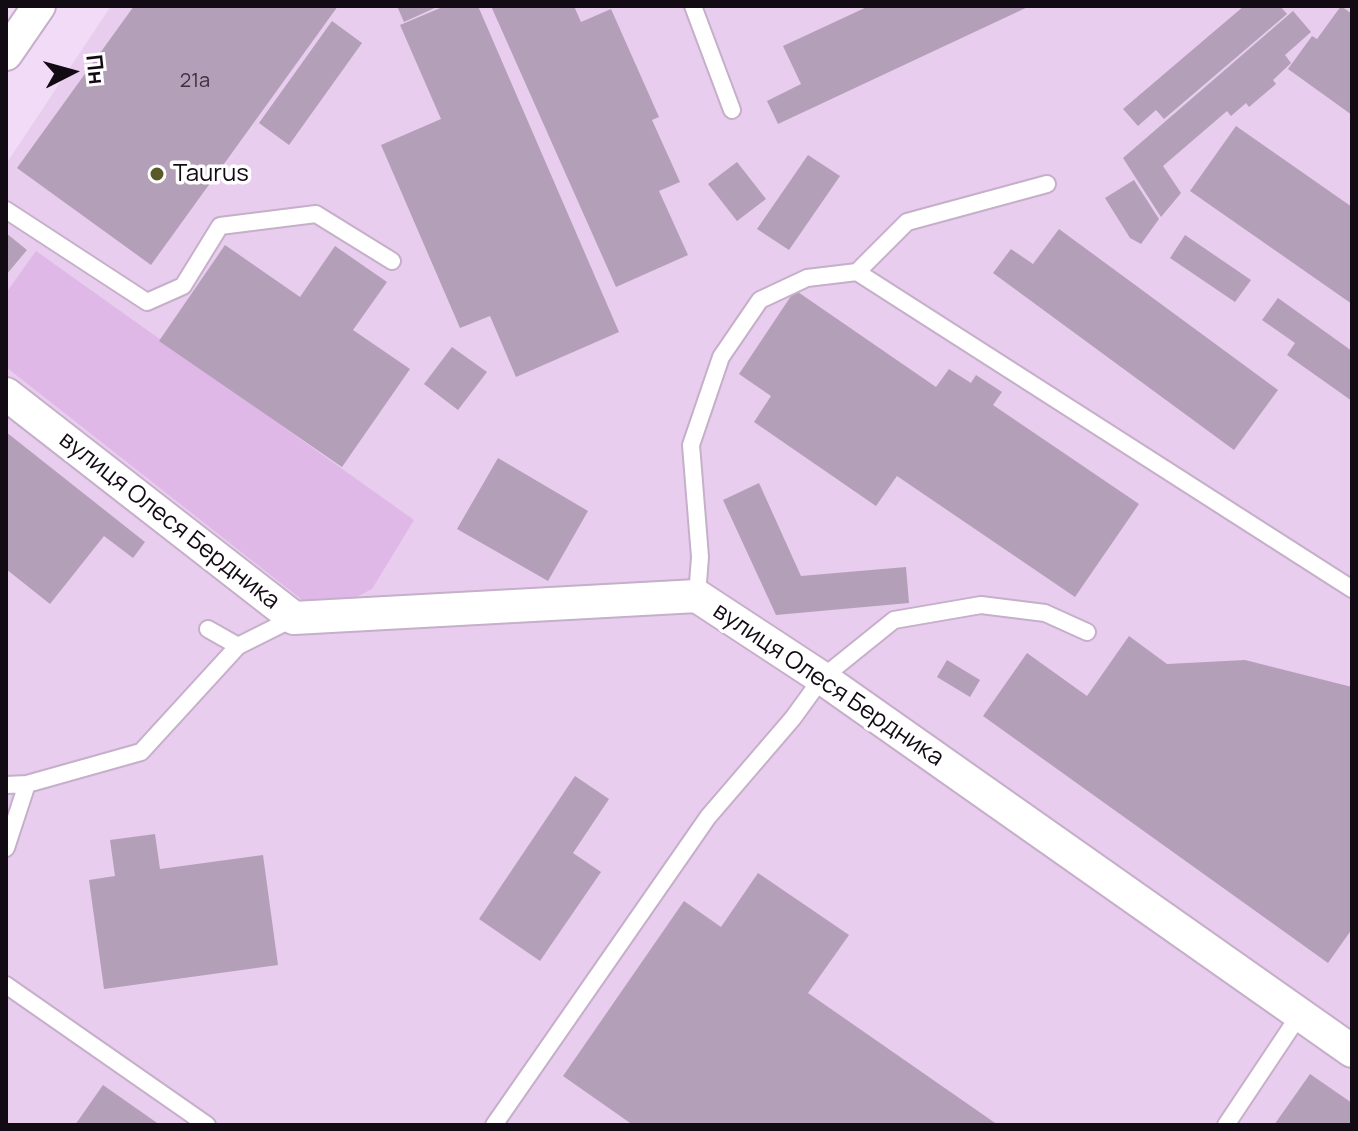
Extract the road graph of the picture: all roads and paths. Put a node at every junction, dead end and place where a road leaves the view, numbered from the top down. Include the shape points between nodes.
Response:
1 (39, 6) edge
2 (693, 6) edge
3 (6, 54) edge
4 (732, 110) dead end
5 (1047, 184) dead end
6 (6, 210) edge
7 (392, 261) dead end
8 (857, 272) junction
9 (6, 394) edge
10 (1352, 589) edge
11 (697, 596) junction
12 (294, 618) junction
13 (208, 629) dead end
14 (1087, 632) dead end
15 (238, 646) junction
16 (822, 678) junction
17 (27, 784) junction
18 (6, 785) edge
19 (6, 848) edge
20 (6, 985) edge
21 (1300, 1014) junction
22 (1352, 1051) edge
23 (207, 1125) edge
24 (494, 1125) edge
25 (1226, 1125) edge

1 - 3 street
2 - 4 lane
5 - 8 lane via 907,222
6 - 7 lane via 147,302 183,286 220,226 316,214
8 - 10 lane
8 - 11 lane via 807,278 760,300 721,357 691,445 700,557
9 - 12 street, вулиця Олеся Бердника
11 - 12 street, вулиця Олеся Бердника
11 - 16 street, вулиця Олеся Бердника
12 - 15 lane
13 - 15 lane
14 - 16 lane via 1045,613 981,605 894,620
15 - 17 lane via 141,752
16 - 21 street, вулиця Олеся Бердника
16 - 24 lane via 708,817
17 - 18 lane
17 - 19 lane
20 - 23 lane
21 - 22 street, вулиця Олеся Бердника
21 - 25 lane

